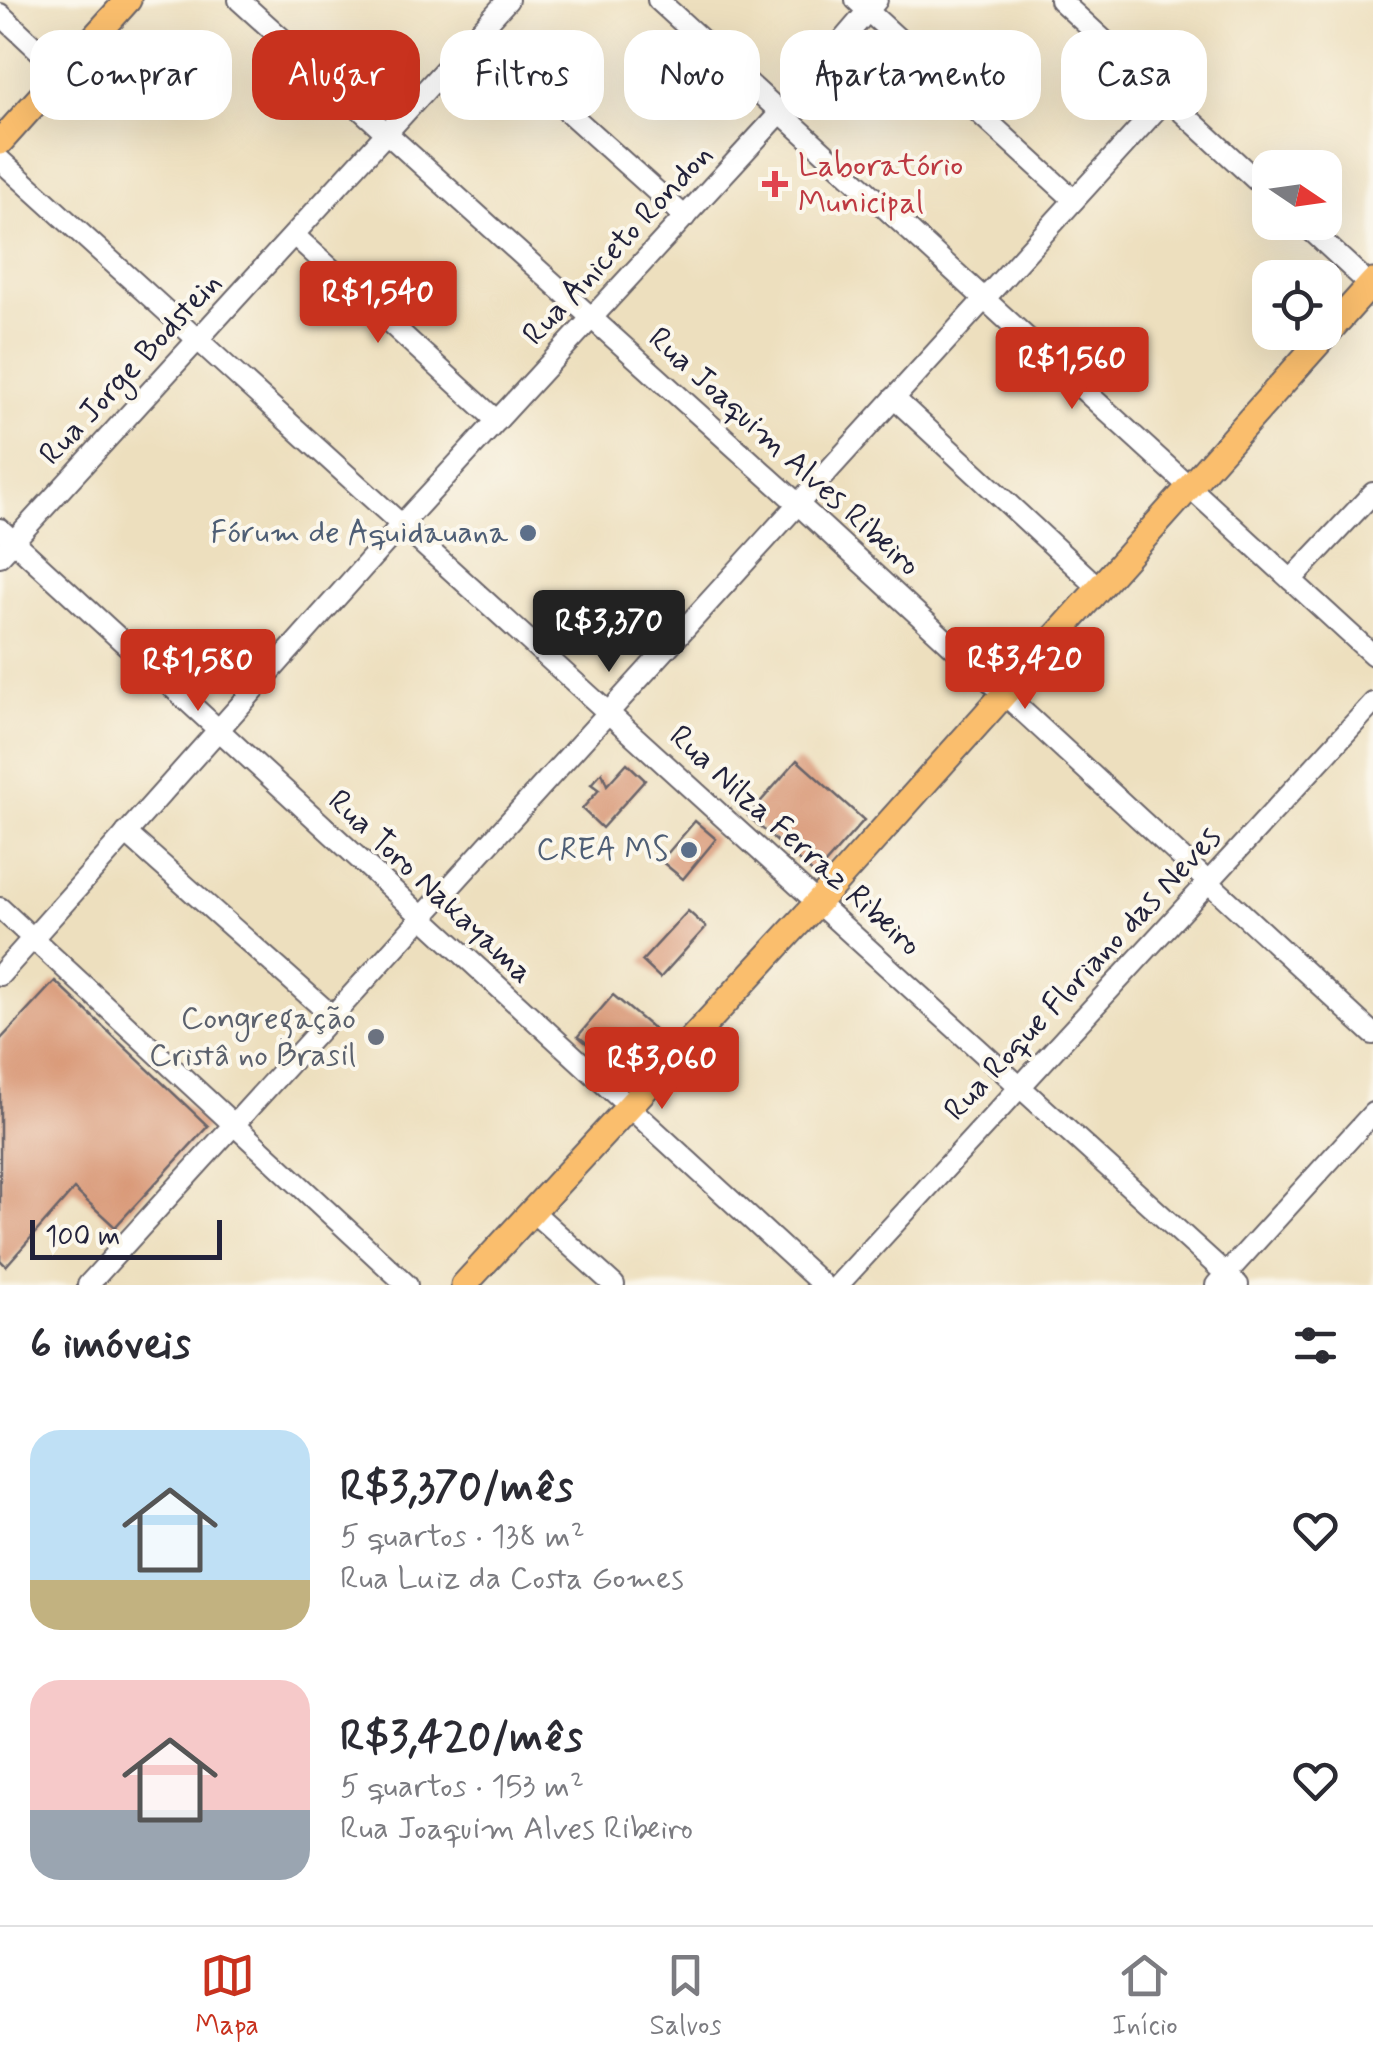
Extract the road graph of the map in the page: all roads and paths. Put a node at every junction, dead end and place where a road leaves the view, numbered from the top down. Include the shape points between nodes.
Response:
1 (128, 0) edge
2 (238, 0) edge
3 (508, 0) edge
4 (658, 0) edge
5 (1060, 0) edge
6 (867, 4) edge
7 (0, 14) edge
8 (101, 30) edge
9 (480, 30) edge
10 (846, 30) edge
11 (1092, 30) edge
12 (30, 43) edge
13 (440, 74) edge
14 (30, 109) edge
15 (780, 111) edge
16 (780, 113) edge
17 (577, 120) edge
18 (790, 120) edge
19 (1146, 120) edge
20 (1190, 120) edge
21 (386, 133) junction
22 (0, 142) edge
23 (0, 160) edge
24 (1252, 177) edge
25 (1074, 200) junction
26 (685, 216) junction
27 (294, 235) junction
28 (1322, 240) edge
29 (1371, 283) edge
30 (985, 298) junction
31 (591, 318) junction
32 (200, 339) junction
33 (894, 398) junction
34 (497, 421) junction
35 (1192, 488) junction
36 (1373, 493) edge
37 (798, 504) junction
38 (401, 525) junction
39 (4, 542) edge
40 (1292, 580) junction
41 (1100, 589) junction
42 (1373, 655) edge
43 (1004, 694) junction
44 (1373, 703) edge
45 (608, 713) junction
46 (217, 730) junction
47 (126, 833) junction
48 (1208, 882) junction
49 (819, 901) junction
50 (0, 908) edge
51 (420, 920) junction
52 (33, 938) junction
53 (0, 975) edge
54 (331, 1016) junction
55 (1373, 1034) edge
56 (1021, 1086) junction
57 (628, 1108) junction
58 (1373, 1113) edge
59 (234, 1124) junction
60 (532, 1211) junction
61 (1227, 1281) edge
62 (88, 1285) edge
63 (408, 1285) edge
64 (464, 1285) edge
65 (614, 1285) edge
66 (823, 1285) edge
67 (838, 1285) edge

1 - 8 main road
2 - 21 street, Rua Joaquim Alves Ribeiro
3 - 9 street, Rua Jorge Bodstein
4 - 15 street
5 - 11 street
6 - 10 street, Rua Aniceto Rondon
6 - 25 street
7 - 12 street
13 - 21 street, Rua Jorge Bodstein
14 - 22 main road
16 - 26 street, Rua Aniceto Rondon
17 - 26 street
18 - 30 street
19 - 25 street
20 - 24 street
21 - 27 street, Rua Jorge Bodstein
21 - 31 street, Rua Joaquim Alves Ribeiro
23 - 32 street, Rua Nilza Ferraz Ribeiro
25 - 30 street
26 - 31 street, Rua Aniceto Rondon
27 - 32 street, Rua Jorge Bodstein
27 - 34 street
28 - 29 street
29 - 35 main road
30 - 33 street
30 - 35 street
31 - 34 street, Rua Aniceto Rondon
31 - 37 street, Rua Joaquim Alves Ribeiro
32 - 38 street, Rua Nilza Ferraz Ribeiro
32 - 39 street, Rua Jorge Bodstein
33 - 37 street
33 - 41 street
34 - 38 street, Rua Aniceto Rondon
35 - 40 street
35 - 41 main road
36 - 40 street
37 - 43 street, Rua Joaquim Alves Ribeiro
37 - 45 street
38 - 45 street, Rua Nilza Ferraz Ribeiro
38 - 46 street, Rua Aniceto Rondon
39 - 46 street, Rua Toro Nakayama
40 - 42 street
41 - 43 main road
43 - 48 street, Rua Joaquim Alves Ribeiro
43 - 49 main road
44 - 48 street, Rua Roque Floriano das Neves
45 - 49 street, Rua Nilza Ferraz Ribeiro
45 - 51 street
46 - 47 street, Rua Aniceto Rondon
46 - 51 street, Rua Toro Nakayama
47 - 52 street, Rua Aniceto Rondon
47 - 54 street
48 - 55 street, Rua Joaquim Alves Ribeiro
48 - 56 street, Rua Roque Floriano das Neves
49 - 56 street, Rua Nilza Ferraz Ribeiro
49 - 57 main road
50 - 52 street
51 - 54 street
51 - 57 street, Rua Toro Nakayama
52 - 53 street, Rua Aniceto Rondon
52 - 59 street
54 - 59 street
56 - 61 street, Rua Nilza Ferraz Ribeiro
56 - 67 street, Rua Roque Floriano das Neves
57 - 60 main road
57 - 66 street, Rua Toro Nakayama
58 - 61 street
59 - 62 street
59 - 63 street
60 - 64 main road
60 - 65 street

